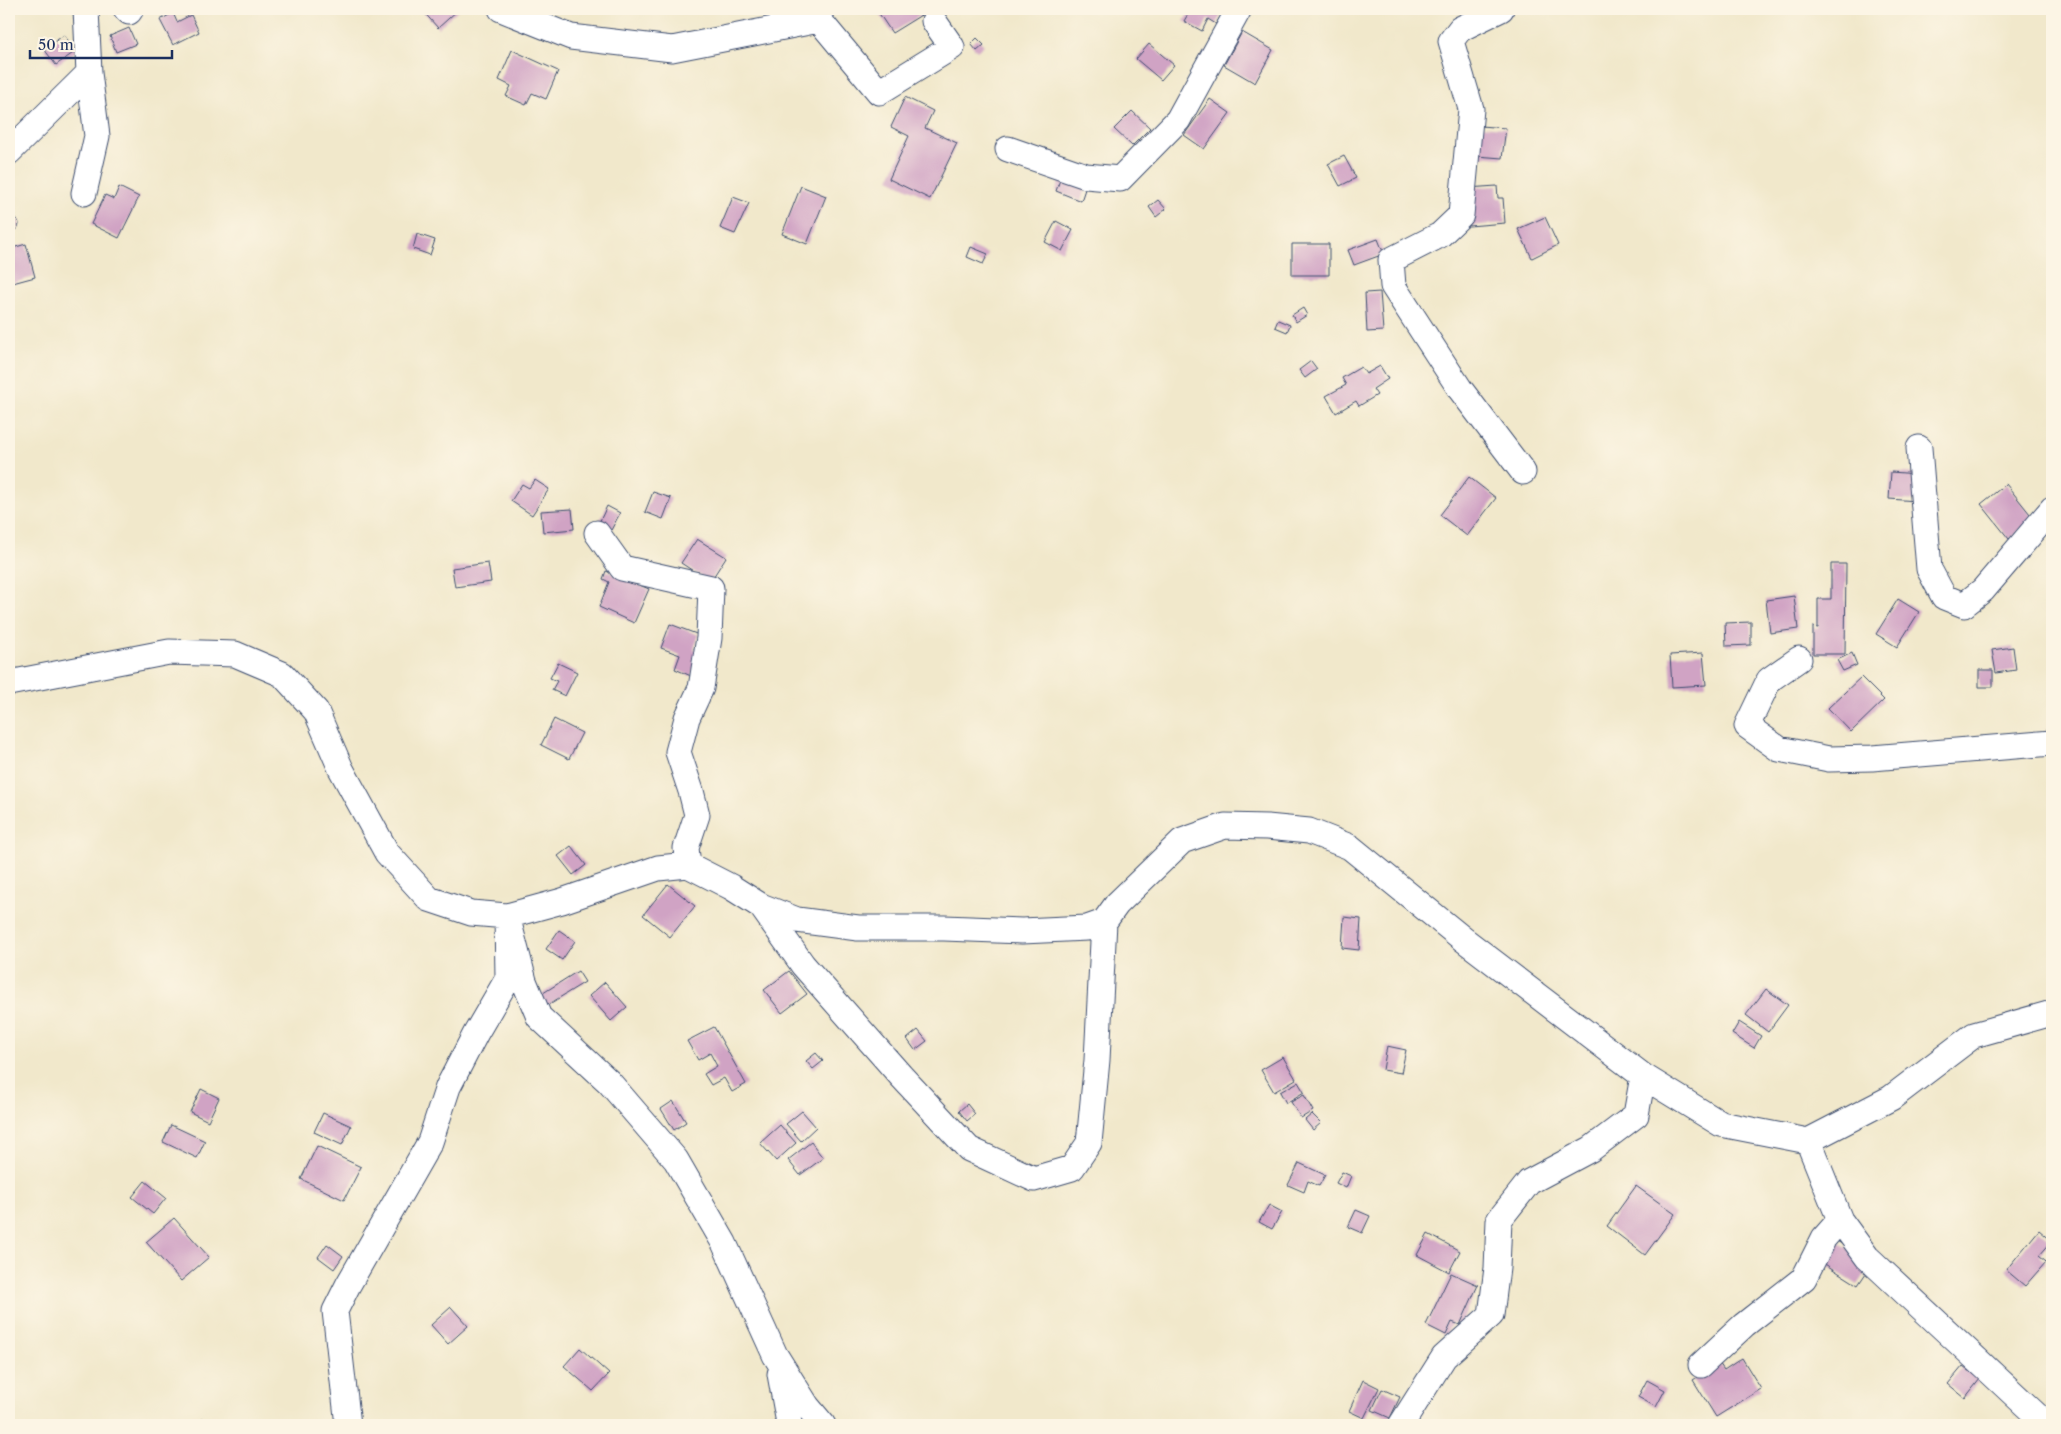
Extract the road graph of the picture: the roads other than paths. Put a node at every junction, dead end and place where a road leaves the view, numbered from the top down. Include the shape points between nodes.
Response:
1 (86, 9) edge
2 (126, 9) edge
3 (131, 9) edge
4 (501, 9) edge
5 (1239, 9) edge
6 (1501, 9) edge
7 (934, 21) dead end
8 (89, 73) junction
9 (1008, 149) dead end
10 (9, 152) edge
11 (84, 193) dead end
12 (1919, 448) dead end
13 (1523, 472) dead end
14 (2052, 509) edge
15 (597, 533) dead end
16 (1799, 659) dead end
17 (9, 682) edge
18 (2052, 743) edge
19 (688, 865) junction
20 (761, 906) junction
21 (507, 916) junction
22 (1104, 922) junction
23 (2052, 1013) edge
24 (1643, 1076) junction
25 (1808, 1141) junction
26 (1840, 1220) junction
27 (775, 1355) junction
28 (1702, 1365) dead end
29 (348, 1425) edge
30 (787, 1425) edge
31 (823, 1425) edge
32 (1401, 1425) edge
33 (2047, 1425) edge

1 - 8 street
2 - 3 street via 129,12
4 - 7 street via 571,37 672,49 820,20 879,92 952,47
5 - 9 street via 1178,120 1120,179 1086,176
6 - 13 street via 1460,29 1451,41 1471,109 1461,215 1440,235 1391,260 1393,286 1460,389
8 - 10 street
8 - 11 street via 96,136
12 - 14 street via 1929,569 1944,597 1964,605 1983,590
15 - 19 street via 622,568 710,588 709,638 702,688 687,718 678,752 696,815 686,848
16 - 18 street via 1769,680 1748,726 1779,749 1829,759
17 - 21 street via 169,652 235,654 282,674 316,711 341,769 387,852 429,899 471,913
19 - 20 street
19 - 21 street via 658,868
20 - 22 street via 797,920 858,928 1022,931 1087,928
20 - 22 street via 802,965 969,1149 1034,1179 1072,1168 1089,1143
21 - 27 street via 524,981 539,1017 609,1082 676,1160 724,1243
21 - 29 street via 508,978 448,1087 430,1142 335,1311
22 - 24 street via 1117,904 1182,841 1225,826 1309,831 1350,847 1463,939
23 - 25 street via 1974,1035 1891,1098
24 - 25 street via 1721,1124
24 - 32 street via 1636,1115 1591,1149 1529,1182 1499,1220 1491,1315 1444,1357
25 - 26 street
26 - 28 street via 1824,1238 1804,1278 1744,1325
26 - 33 street via 1867,1257
27 - 30 street via 786,1403
27 - 31 street

